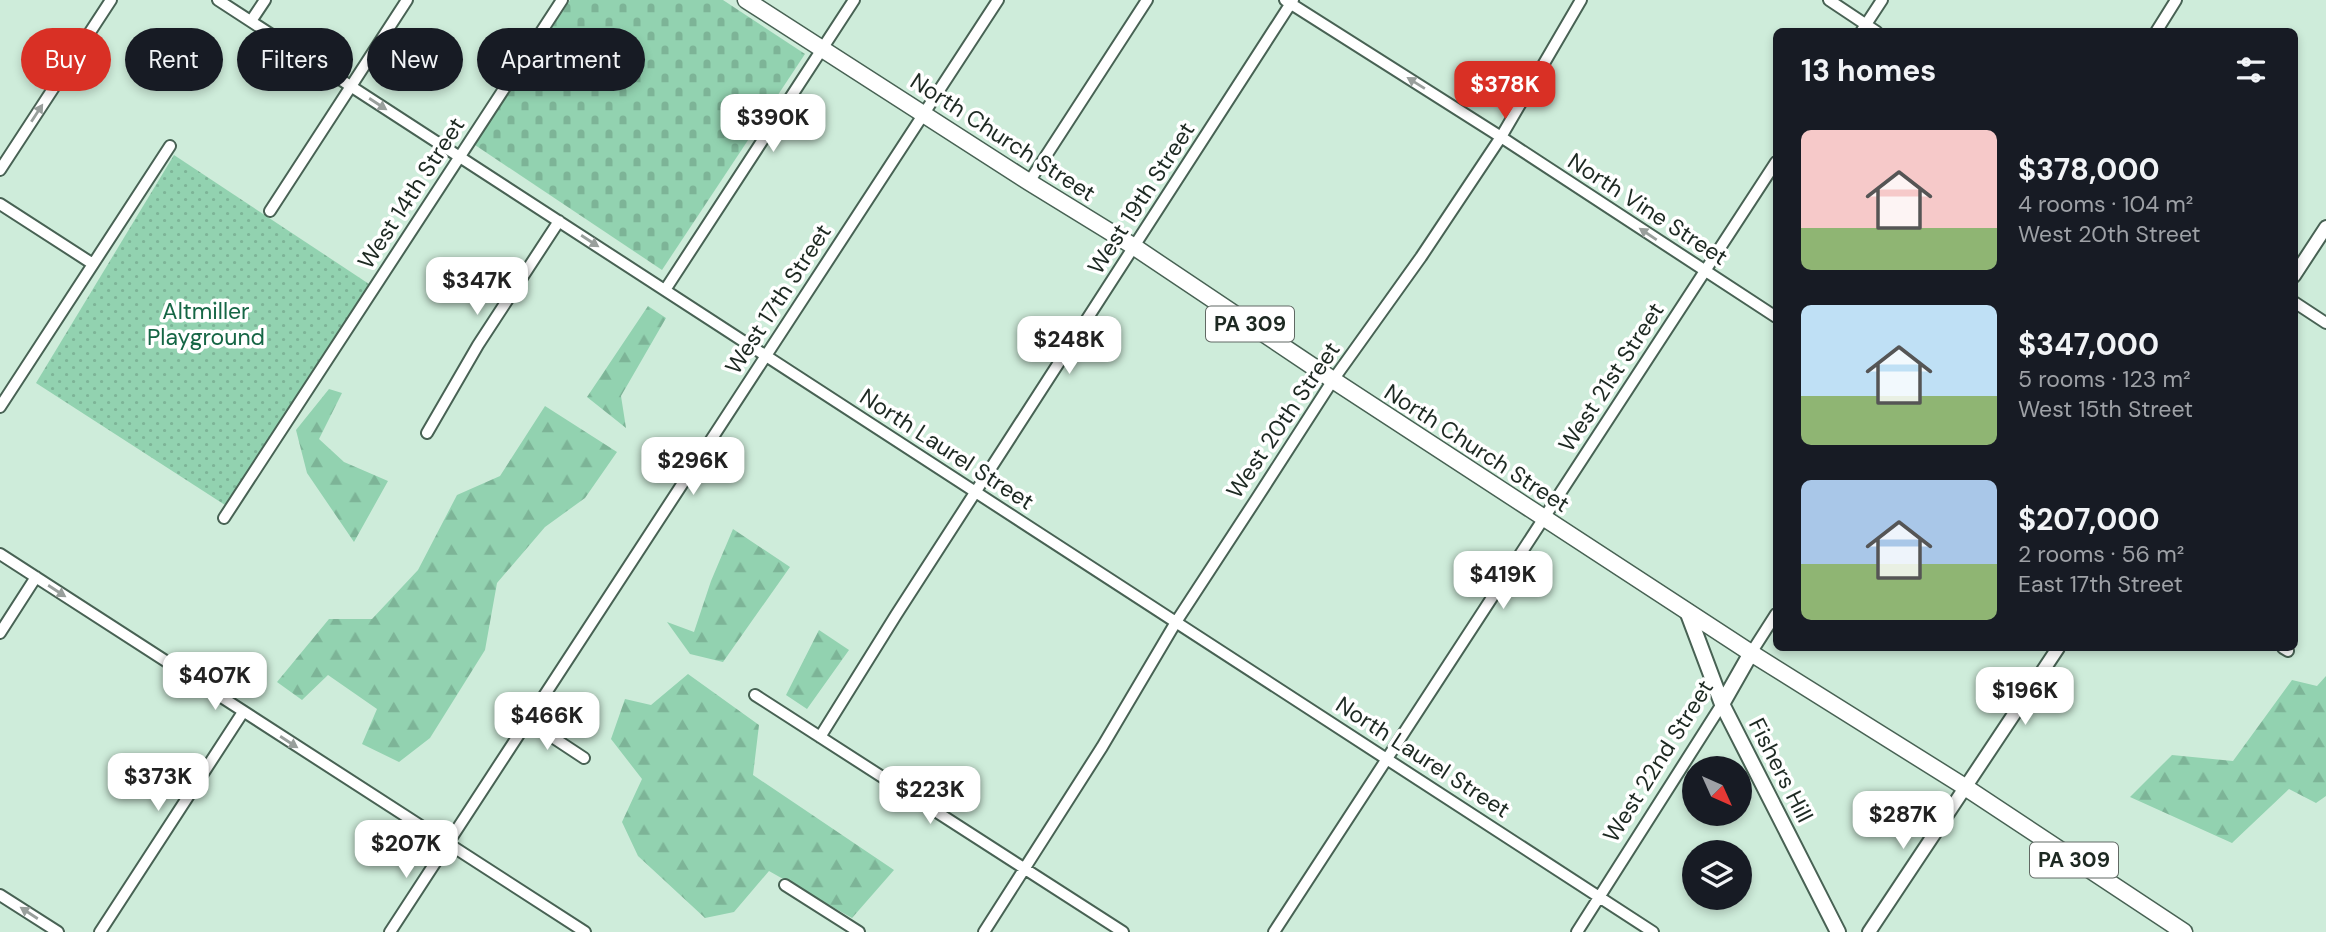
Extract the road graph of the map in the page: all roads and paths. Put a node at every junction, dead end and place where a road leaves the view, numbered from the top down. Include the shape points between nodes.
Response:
1 (111, 0) edge
2 (218, 0) edge
3 (265, 0) edge
4 (407, 0) edge
5 (562, 0) edge
6 (746, 0) edge
7 (854, 0) edge
8 (998, 0) edge
9 (1147, 0) edge
10 (1581, 0) edge
11 (1829, 0) edge
12 (1882, 0) edge
13 (2176, 0) edge
14 (1290, 1) edge
15 (251, 21) junction
16 (262, 28) edge
17 (1864, 28) edge
18 (2158, 28) edge
19 (823, 48) junction
20 (353, 83) edge
21 (353, 87) edge
22 (348, 91) edge
23 (924, 114) junction
24 (1501, 137) junction
25 (170, 146) dead end
26 (460, 157) junction
27 (1773, 167) edge
28 (0, 170) edge
29 (1029, 182) junction
30 (0, 204) edge
31 (270, 211) dead end
32 (559, 221) junction
33 (2326, 227) edge
34 (1133, 246) junction
35 (93, 264) junction
36 (2298, 270) edge
37 (1704, 272) junction
38 (665, 290) junction
39 (2298, 305) edge
40 (1773, 315) edge
41 (2326, 323) edge
42 (766, 356) junction
43 (1333, 380) junction
44 (0, 407) edge
45 (427, 433) dead end
46 (975, 492) junction
47 (224, 518) dead end
48 (1544, 518) junction
49 (0, 554) edge
50 (36, 578) junction
51 (1686, 611) junction
52 (1773, 619) edge
53 (1176, 622) junction
54 (0, 633) edge
55 (2056, 651) edge
56 (1751, 653) junction
57 (755, 695) dead end
58 (1722, 704) junction
59 (243, 712) junction
60 (528, 720) junction
61 (820, 737) junction
62 (584, 758) dead end
63 (1387, 759) junction
64 (1965, 787) junction
65 (447, 845) junction
66 (1026, 868) junction
67 (785, 885) dead end
68 (0, 895) edge
69 (1599, 897) junction
70 (58, 932) edge
71 (100, 932) edge
72 (390, 932) edge
73 (585, 932) edge
74 (859, 932) edge
75 (984, 932) edge
76 (1123, 932) edge
77 (1274, 932) edge
78 (1577, 932) edge
79 (1653, 932) edge
80 (1838, 932) edge
81 (1869, 932) edge
82 (2184, 932) edge

28 -> 1 street
2 - 15 street, North Laurel Street
3 - 15 street
4 - 20 street
5 - 26 street, West 14th Street
6 - 19 main road, North Church Street / PA 309
7 - 19 street
8 - 23 street, West 17th Street
9 - 29 street
10 - 24 street, West 20th Street
11 - 17 street
12 - 17 street
13 - 18 street
24 -> 14 street, North Vine Street
14 - 34 street, West 19th Street
15 - 16 street, North Laurel Street
19 - 23 main road, North Church Street / PA 309
19 - 38 street
21 -> 26 street, North Laurel Street
22 - 31 street
23 - 29 main road, North Church Street / PA 309
23 - 42 street, West 17th Street
37 -> 24 street, North Vine Street
24 - 43 street, West 20th Street
25 - 35 street
26 - 32 street, North Laurel Street
26 - 47 street, West 14th Street
27 - 37 street, West 21st Street
29 - 34 main road, North Church Street / PA 309
30 - 35 street
32 -> 38 street, North Laurel Street
32 - 45 street
33 - 36 street
34 - 43 main road, North Church Street / PA 309
34 - 46 street, West 19th Street
35 - 44 street
37 - 40 street, North Vine Street
37 - 48 street, West 21st Street
38 - 42 street, North Laurel Street
39 - 41 street
42 - 46 street, North Laurel Street
42 - 60 street, West 17th Street
43 - 48 main road, North Church Street / PA 309
43 - 53 street, West 20th Street
46 - 53 street, North Laurel Street
46 - 61 street, West 19th Street
48 - 51 main road, North Church Street / PA 309
48 - 63 street, West 21st Street
49 - 50 street
50 - 54 street
50 -> 59 street
51 - 56 main road, North Church Street / PA 309
51 - 58 main road, Fishers Hill
52 - 56 street, West 22nd Street
53 - 63 street, North Laurel Street
53 - 66 street, West 20th Street
55 - 64 street
56 - 58 main road, West 22nd Street
56 - 64 main road, North Church Street / PA 309
57 - 61 street
58 - 69 street, West 22nd Street
58 - 80 main road, Fishers Hill
59 -> 65 street
59 - 71 street
60 - 62 street
60 - 65 street, West 17th Street
61 - 66 street
63 - 69 street, North Laurel Street
63 - 77 street, West 21st Street
64 - 81 street
64 - 82 main road, North Church Street / PA 309
65 - 72 street, West 17th Street
65 - 73 street
66 - 75 street, West 20th Street
66 - 76 street
67 - 74 street
70 -> 68 street
69 - 78 street, West 22nd Street
69 - 79 street, North Laurel Street

